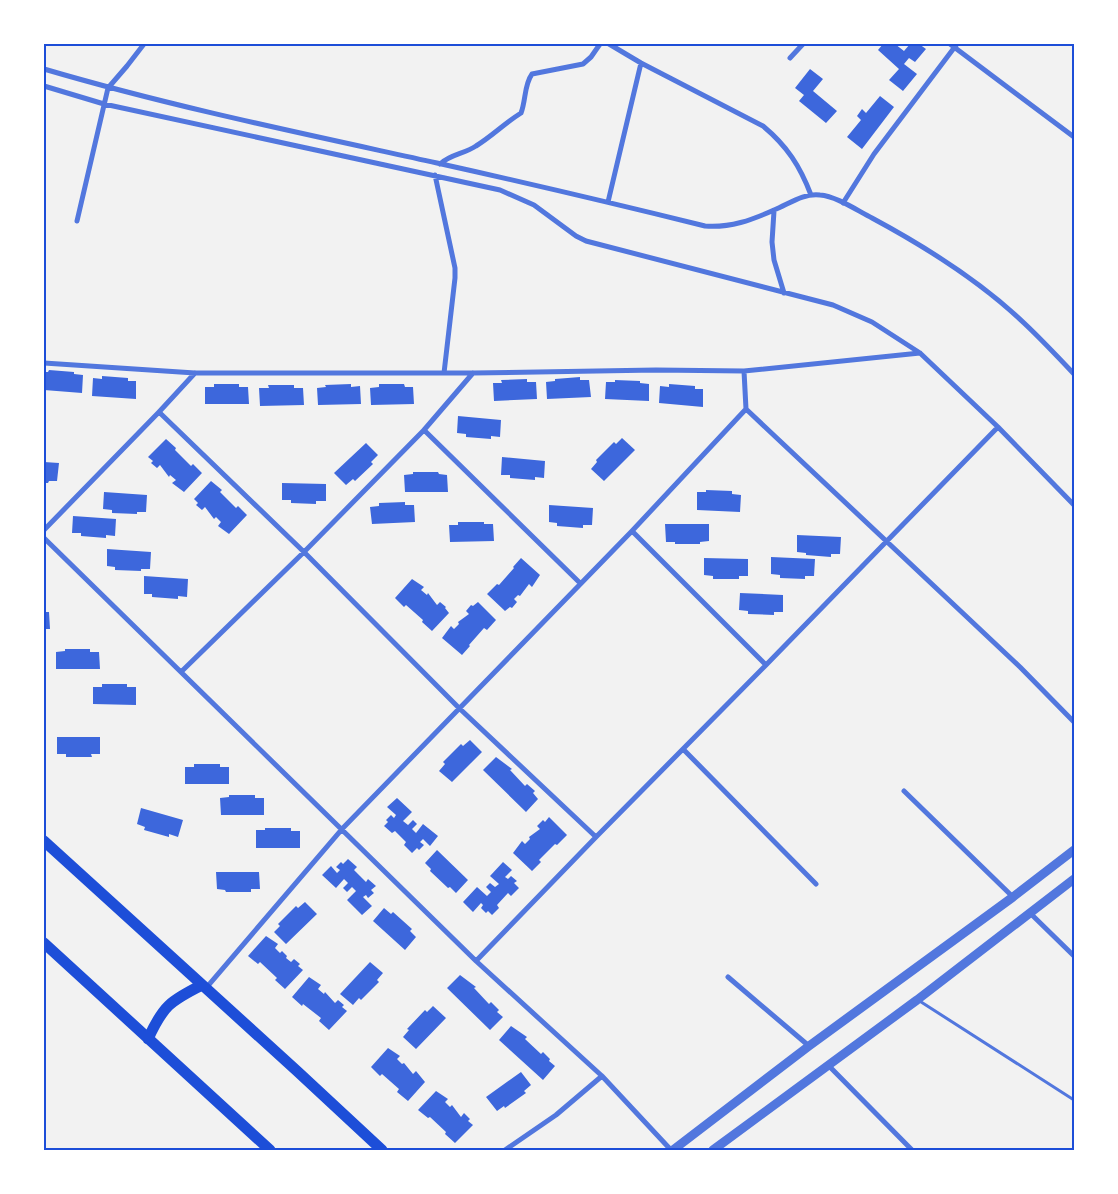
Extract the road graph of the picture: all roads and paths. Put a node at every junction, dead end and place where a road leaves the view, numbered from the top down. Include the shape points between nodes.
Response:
1 (144, 44) edge
2 (600, 44) edge
3 (609, 44) edge
4 (803, 44) edge
5 (954, 45) edge
6 (790, 58) dead end
7 (641, 63) junction
8 (44, 68) edge
9 (44, 86) edge
10 (108, 88) junction
11 (104, 104) junction
12 (1074, 138) edge
13 (440, 164) junction
14 (435, 175) junction
15 (811, 195) junction
16 (608, 202) junction
17 (842, 203) junction
18 (774, 211) junction
19 (77, 221) dead end
20 (784, 293) junction
21 (920, 353) junction
22 (44, 362) edge
23 (744, 372) junction
24 (195, 373) junction
25 (444, 373) junction
26 (473, 373) junction
27 (1074, 374) edge
28 (746, 410) junction
29 (159, 412) junction
30 (998, 427) junction
31 (424, 430) junction
32 (1074, 505) edge
33 (44, 530) edge
34 (632, 531) junction
35 (44, 538) edge
36 (887, 542) junction
37 (304, 552) junction
38 (580, 583) junction
39 (766, 665) junction
40 (182, 671) junction
41 (459, 708) junction
42 (1074, 722) edge
43 (683, 749) junction
44 (904, 791) dead end
45 (342, 829) junction
46 (596, 837) junction
47 (44, 841) edge
48 (1074, 850) edge
49 (1074, 879) edge
50 (816, 884) dead end
51 (1013, 897) junction
52 (1030, 913) junction
53 (44, 943) edge
54 (1074, 956) edge
55 (476, 961) junction
56 (728, 976) dead end
57 (204, 987) junction
58 (917, 1000) junction
59 (148, 1039) junction
60 (809, 1046) junction
61 (829, 1066) junction
62 (602, 1076) junction
63 (1074, 1100) edge
64 (270, 1150) edge
65 (382, 1150) edge
66 (505, 1150) edge
67 (672, 1150) edge
68 (713, 1150) edge
69 (912, 1150) edge

1 - 10 street
2 - 13 street via 583,64 532,74 527,80 521,113 478,145
3 - 7 street
4 - 6 street
5 - 12 street
5 - 17 street
7 - 15 street via 763,126 791,155
7 - 16 street
8 - 10 street
9 - 11 street
10 - 11 street
10 - 13 street
11 - 14 street
11 - 19 street
13 - 16 street
14 - 20 street via 518,197 586,241
14 - 25 street via 455,268
15 - 17 street via 822,194
15 - 18 street
16 - 18 street via 719,227
17 - 27 street via 918,242 983,288 1023,322
18 - 20 street via 774,260
20 - 21 street via 833,305 872,322
21 - 23 street
21 - 30 street
22 - 24 street
23 - 26 street
23 - 28 street
24 - 25 street
24 - 29 street
25 - 26 street
26 - 31 street
28 - 34 street
28 - 36 street
29 - 33 street
29 - 37 street
30 - 32 street
30 - 36 street
31 - 37 street
31 - 38 street
34 - 38 street
34 - 39 street
35 - 40 street
36 - 39 street
36 - 42 street
37 - 40 street
37 - 41 street
38 - 41 street
39 - 43 street
40 - 45 street
41 - 45 street
41 - 46 street
43 - 46 street
43 - 50 street
44 - 51 street
45 - 55 street
45 - 57 street
46 - 55 street
47 - 57 highway
48 - 51 street
49 - 52 street
51 - 60 street
52 - 54 street
52 - 58 street
53 - 59 highway
55 - 62 street
56 - 60 street
57 - 59 highway via 182,995 168,1005
57 - 65 highway
58 - 61 street
58 - 63 lane
59 - 64 highway
60 - 67 street
61 - 68 street
61 - 69 street
62 - 66 street via 556,1115
62 - 67 street

